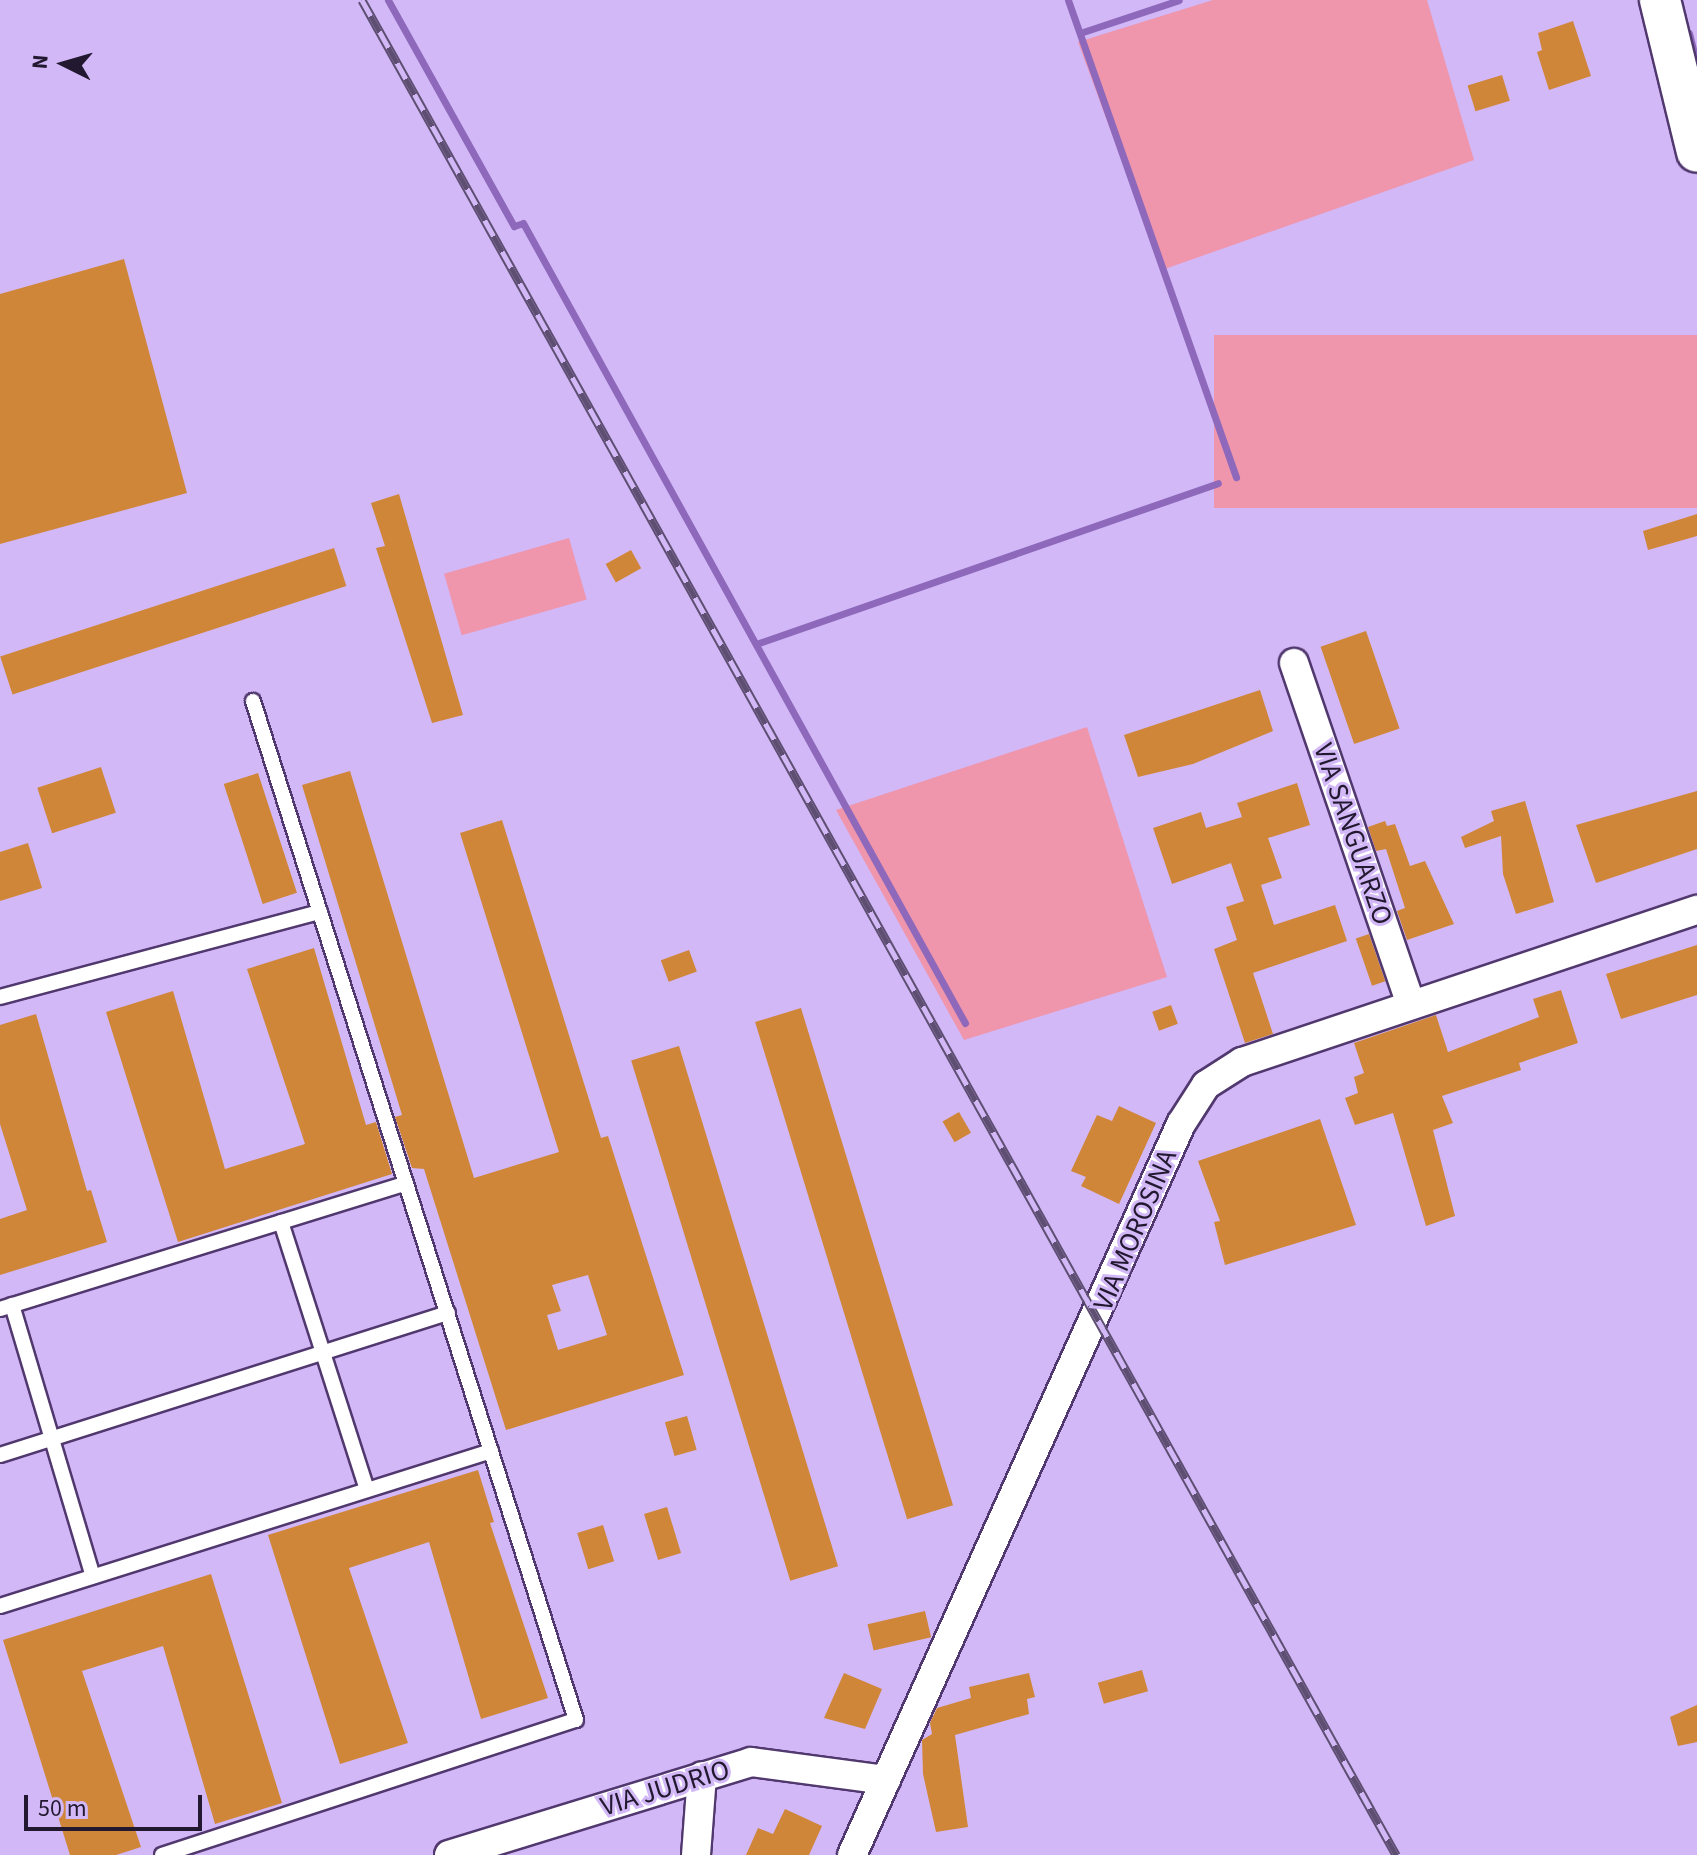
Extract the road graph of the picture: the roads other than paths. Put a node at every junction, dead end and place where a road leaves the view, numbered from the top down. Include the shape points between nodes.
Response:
1 (1660, 0) edge
2 (1697, 152) edge
3 (1294, 663) dead end
4 (253, 701) dead end
5 (1697, 910) edge
6 (320, 912) junction
7 (0, 997) edge
8 (1411, 1005) junction
9 (406, 1183) junction
10 (281, 1222) junction
11 (6, 1307) edge
12 (448, 1313) junction
13 (323, 1353) junction
14 (52, 1439) junction
15 (491, 1451) junction
16 (0, 1455) edge
17 (367, 1490) junction
18 (93, 1576) junction
19 (0, 1606) edge
20 (702, 1776) junction
21 (886, 1780) junction
22 (162, 1855) edge
23 (449, 1855) edge
24 (696, 1855) edge
25 (852, 1855) edge

1 - 2 street
3 - 8 street, VIA SANGUARZO
4 - 6 lane
5 - 8 street, VIA MOROSINA
6 - 7 lane
6 - 9 lane
8 - 21 street, VIA MOROSINA via 1242,1062 1225,1070 1192,1101
9 - 10 lane
9 - 12 lane
10 - 11 lane
10 - 13 lane
11 - 14 lane
12 - 13 lane
12 - 15 lane
13 - 14 lane
13 - 17 lane
14 - 16 lane
14 - 18 lane
15 - 17 lane
15 - 22 lane via 576,1720
17 - 18 lane
18 - 19 lane
20 - 21 street, VIA JUDRIO via 770,1762
20 - 23 street, VIA JUDRIO
20 - 24 street
21 - 25 street, VIA MOROSINA

